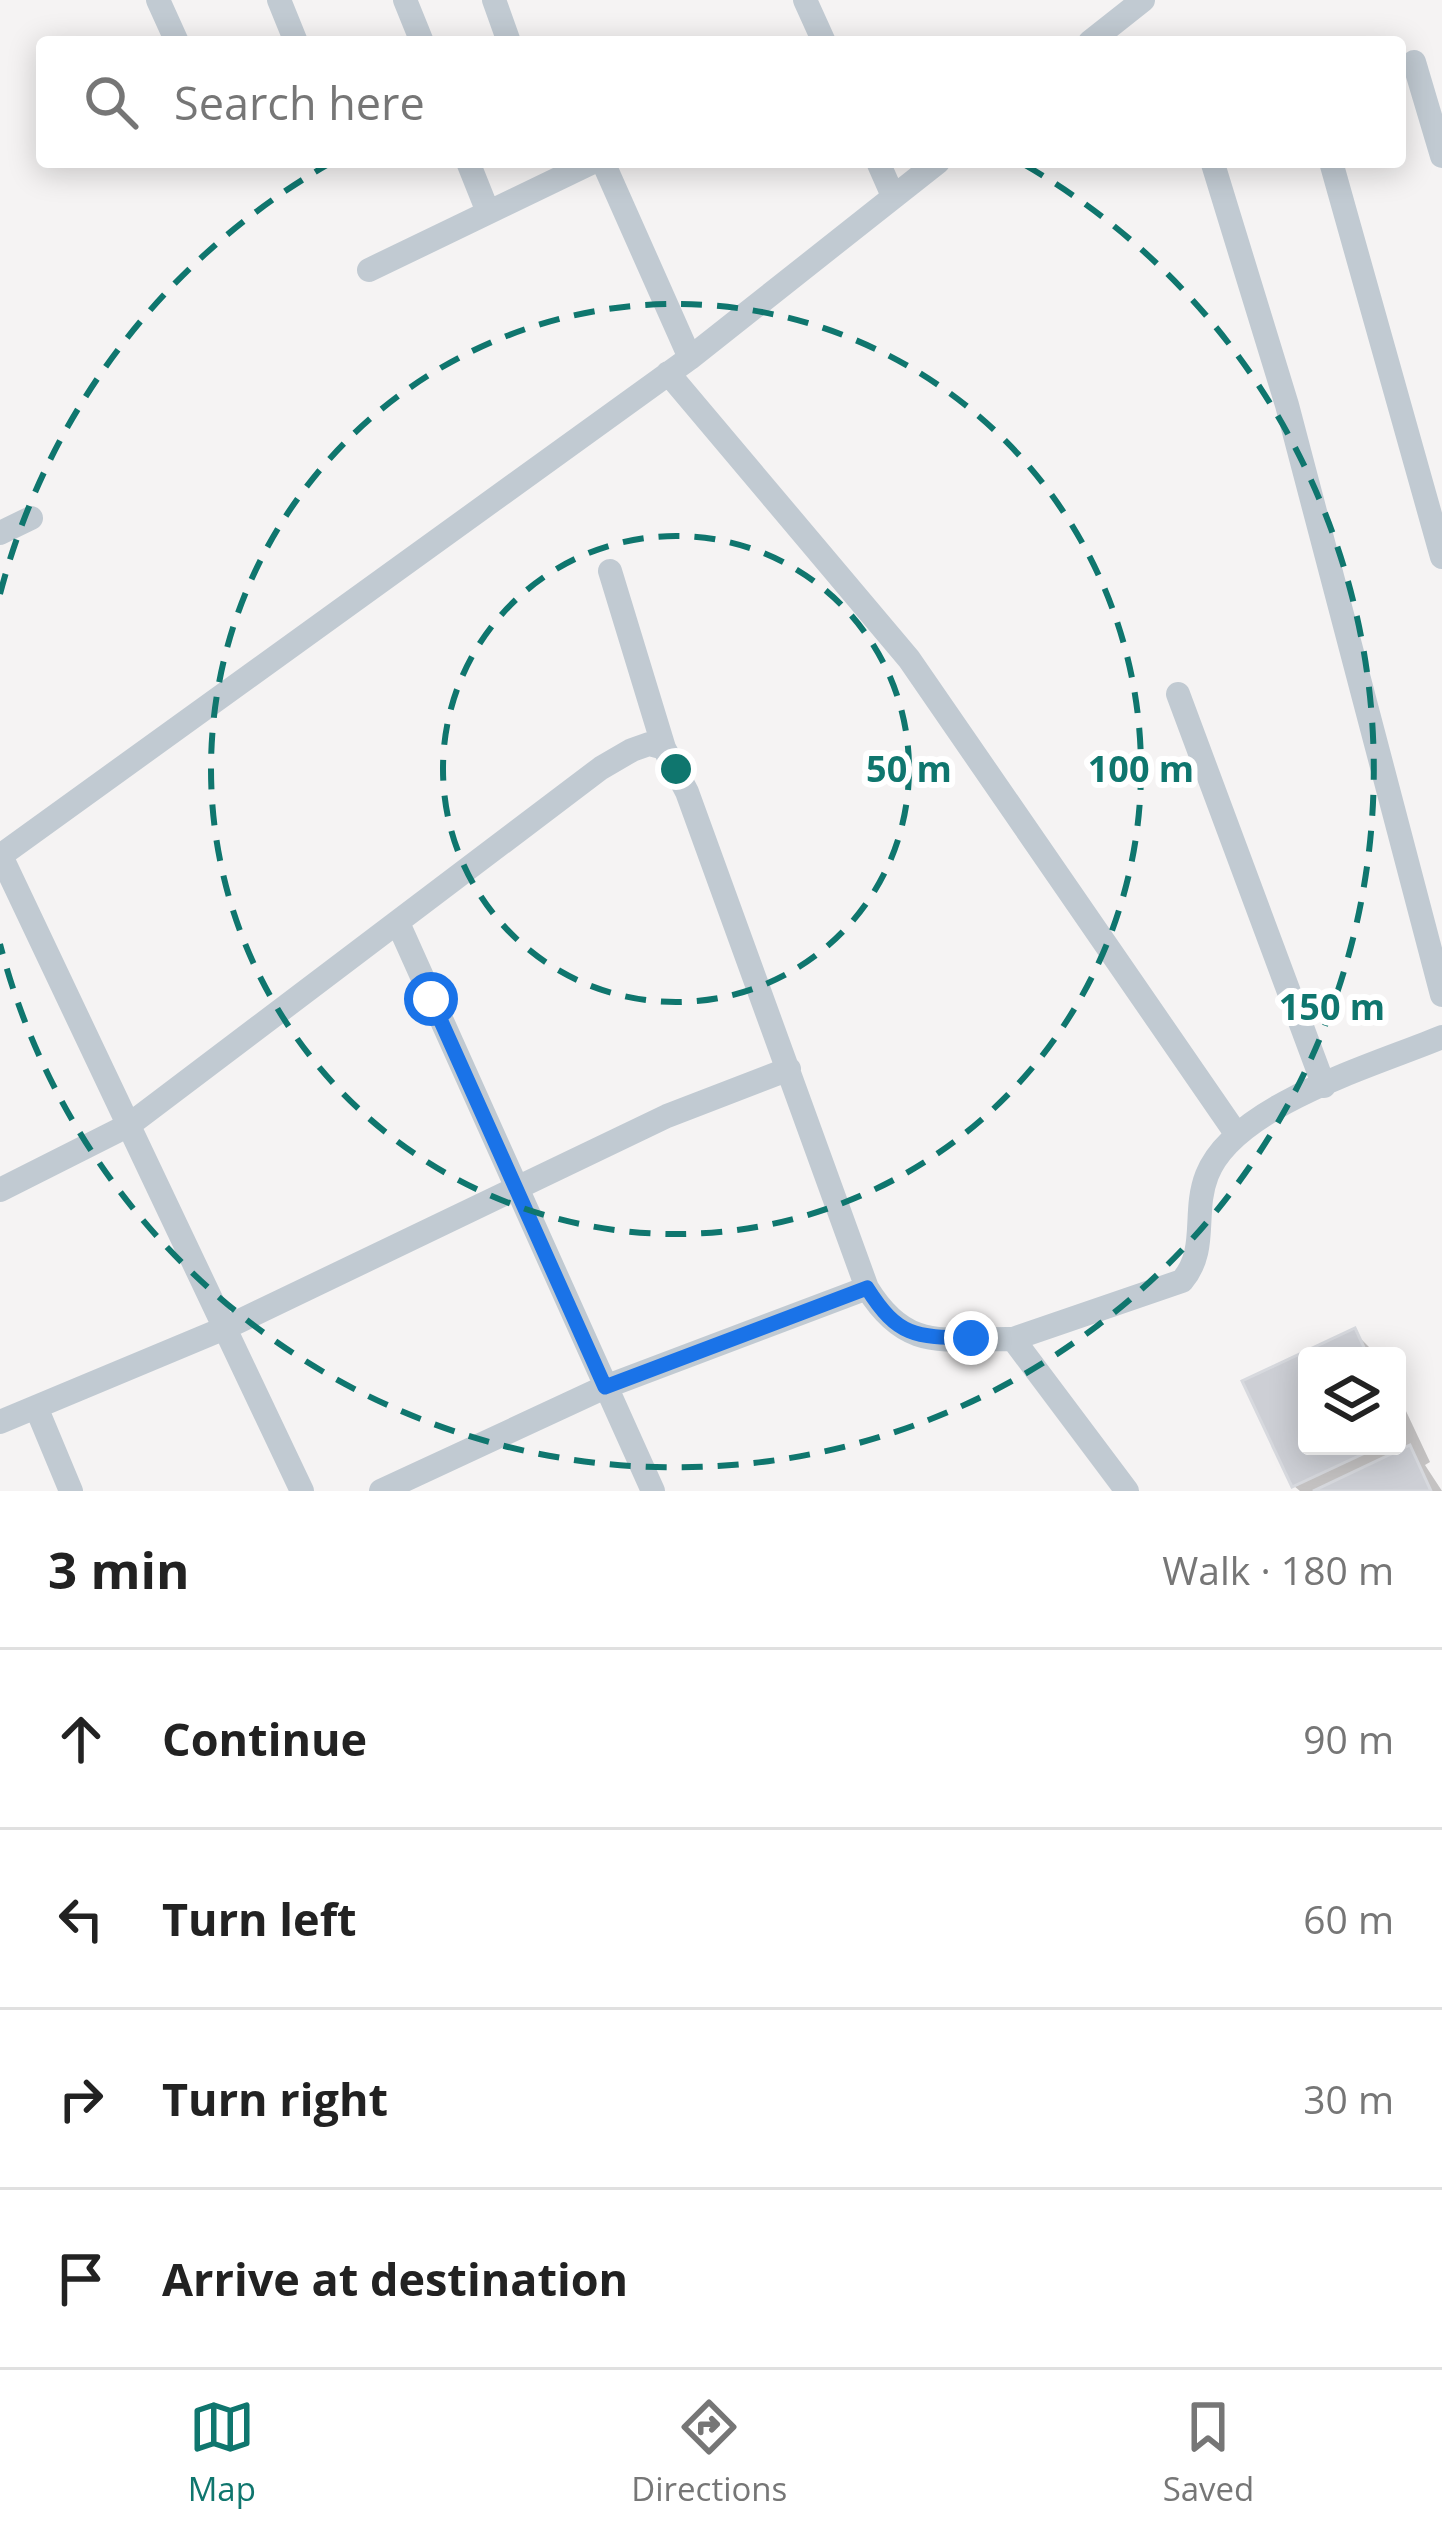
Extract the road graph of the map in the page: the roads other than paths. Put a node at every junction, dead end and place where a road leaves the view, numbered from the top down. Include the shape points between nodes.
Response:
1 (158, 0) edge
2 (280, 0) edge
3 (405, 0) edge
4 (494, 0) edge
5 (805, 0) edge
6 (1143, 0) edge
7 (174, 36) edge
8 (294, 36) edge
9 (420, 36) edge
10 (507, 36) edge
11 (821, 36) edge
12 (1098, 36) edge
13 (1414, 62) dead end
14 (1442, 156) edge
15 (470, 168) edge
16 (580, 168) edge
17 (606, 168) edge
18 (881, 168) edge
19 (930, 168) edge
20 (1214, 168) edge
21 (1333, 168) edge
22 (893, 196) junction
23 (488, 212) junction
24 (369, 270) dead end
25 (690, 358) junction
26 (668, 373) junction
27 (31, 518) dead end
28 (0, 533) edge
29 (1442, 557) edge
30 (610, 571) dead end
31 (1178, 694) dead end
32 (664, 748) junction
33 (0, 855) edge
34 (398, 923) junction
35 (1442, 995) edge
36 (1442, 1037) edge
37 (790, 1069) junction
38 (1324, 1086) junction
39 (129, 1125) junction
40 (1235, 1132) junction
41 (0, 1190) edge
42 (516, 1190) junction
43 (867, 1288) junction
44 (224, 1328) junction
45 (1012, 1339) junction
46 (605, 1387) junction
47 (36, 1407) junction
48 (0, 1422) edge
49 (71, 1491) edge
50 (302, 1491) edge
51 (381, 1491) edge
52 (652, 1491) edge
53 (1127, 1491) edge

1 - 7 street
2 - 8 street
3 - 9 street
4 - 10 street
5 - 11 street
6 - 12 street
13 - 14 street
15 - 23 street
16 - 23 street
17 - 25 street
18 - 22 street
19 - 22 street
20 - 35 street via 1287,405
21 - 29 street
22 - 25 street
23 - 24 street
25 - 26 street
26 - 33 street
26 - 40 street via 909,659
27 - 28 street
30 - 32 street
31 - 38 street
32 - 34 street via 649,744 601,768
32 - 37 street
33 - 39 street
34 - 39 street
34 - 42 street
36 - 38 street
37 - 42 street via 667,1116
37 - 43 street
38 - 40 street
39 - 41 street
39 - 44 street
40 - 45 street via 1205,1178 1200,1249 1182,1281
42 - 44 street
42 - 46 street
43 - 45 street via 898,1330
43 - 46 street
44 - 47 street
44 - 50 street
45 - 53 street
46 - 51 street
46 - 52 street
47 - 48 street
47 - 49 street

